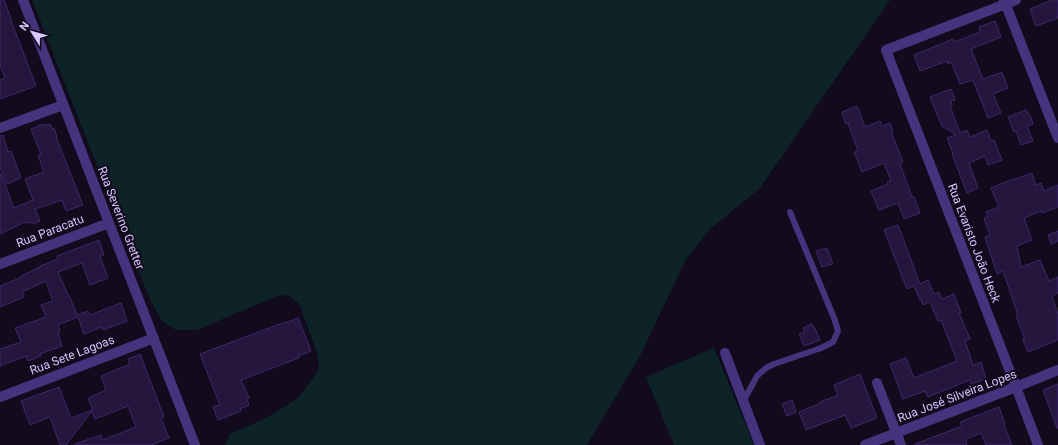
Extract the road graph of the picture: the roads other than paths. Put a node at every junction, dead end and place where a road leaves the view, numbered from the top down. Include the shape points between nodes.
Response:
1 (22, 0) edge
2 (1016, 0) edge
3 (1005, 2) edge
4 (63, 105) junction
5 (0, 128) edge
6 (1058, 138) edge
7 (790, 212) dead end
8 (109, 223) junction
9 (0, 264) edge
10 (154, 338) junction
11 (725, 353) dead end
12 (1058, 370) edge
13 (877, 383) dead end
14 (1016, 387) junction
15 (0, 397) edge
16 (743, 402) junction
17 (896, 433) junction
18 (195, 445) edge
19 (760, 445) edge
20 (865, 445) edge
21 (901, 445) edge
22 (1038, 445) edge

1 - 4 street, Rua Severino Gretter
2 - 3 street
3 - 6 street
3 - 14 street, Rua Evaristo João Heck via 886,50
4 - 5 street
4 - 8 street, Rua Severino Gretter
7 - 16 lane via 838,331 833,342 766,368 757,376
8 - 9 street, Rua Paracatu
8 - 10 street, Rua Severino Gretter
10 - 15 street, Rua Sete Lagoas
10 - 18 street, Rua Severino Gretter
11 - 16 street
12 - 14 street, Rua José Silveira Lopes
13 - 17 street
14 - 17 street, Rua José Silveira Lopes
14 - 22 street, Rua Evaristo João Heck
16 - 19 street
17 - 20 street, Rua José Silveira Lopes
17 - 21 street

